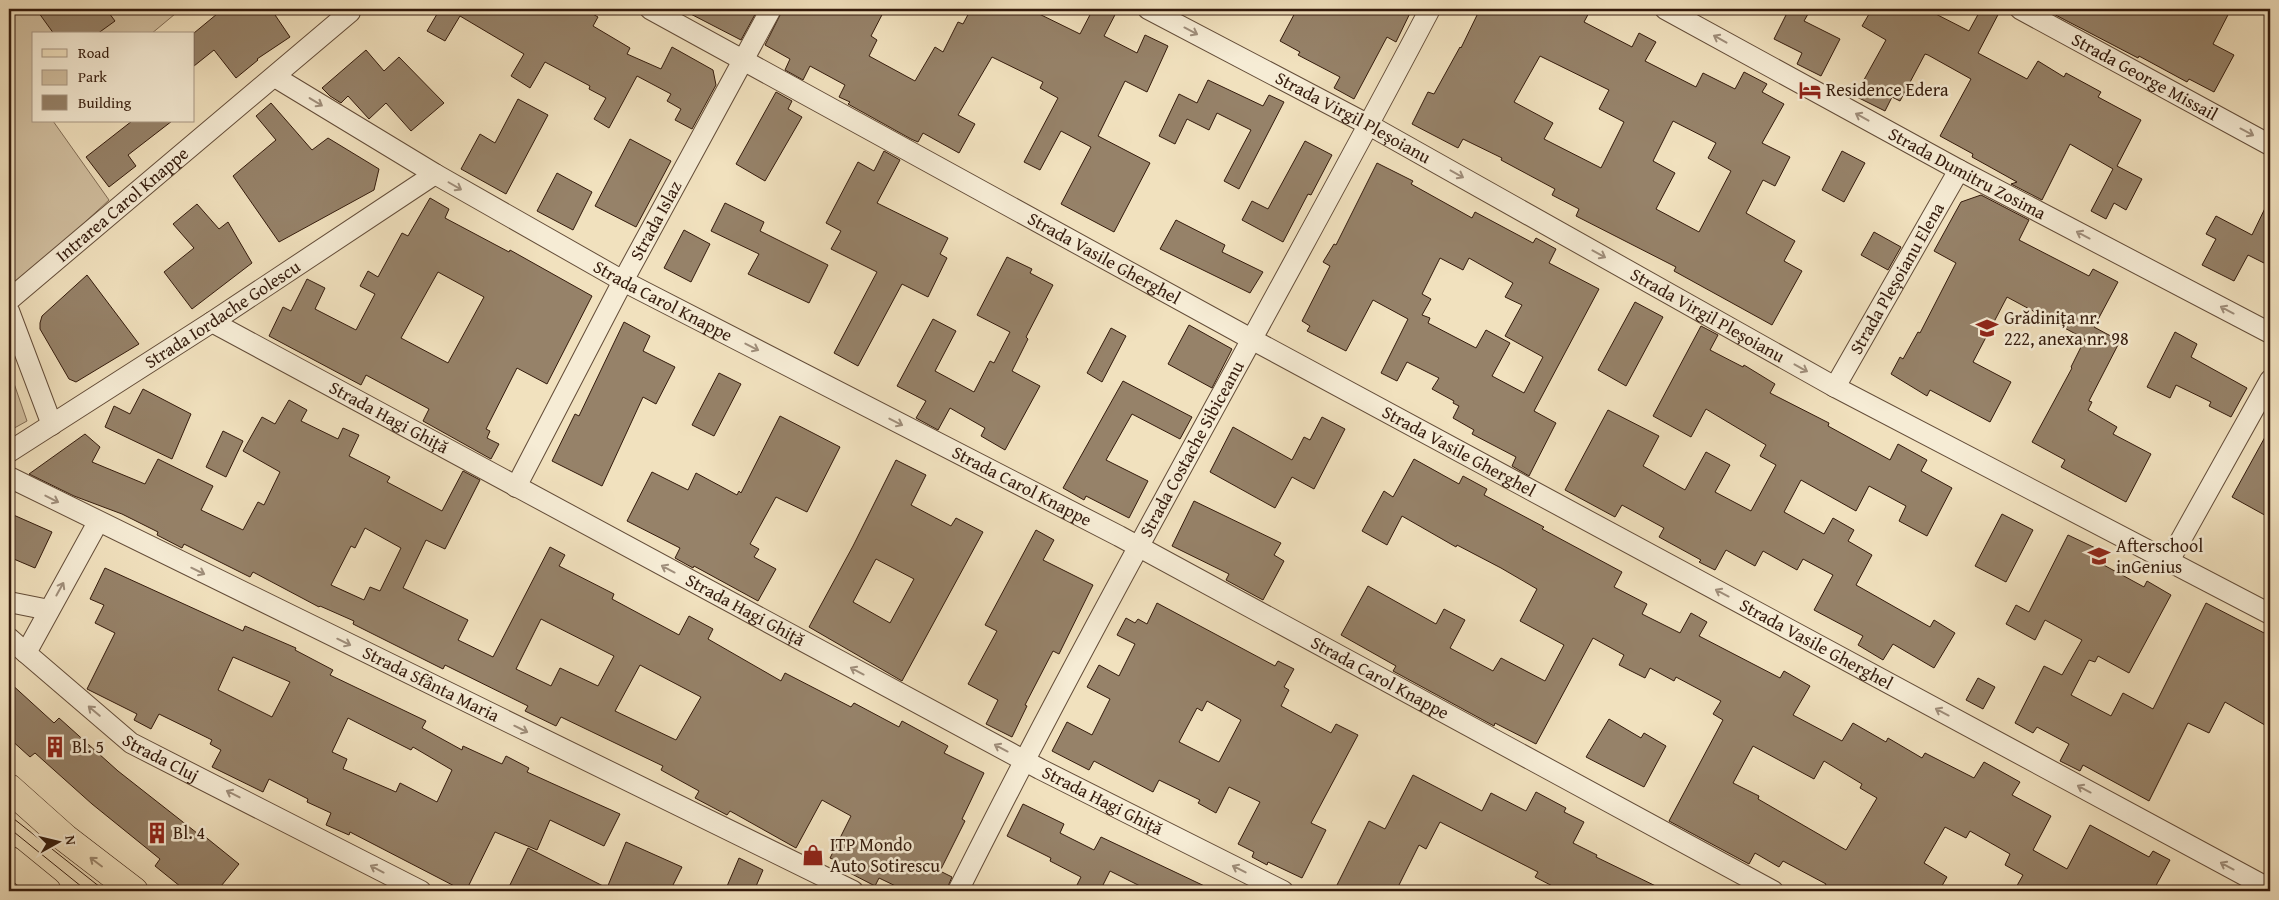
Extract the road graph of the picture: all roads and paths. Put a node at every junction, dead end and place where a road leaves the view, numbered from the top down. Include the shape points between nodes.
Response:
1 (650, 9) edge
2 (771, 9) edge
3 (1148, 9) edge
4 (1430, 9) edge
5 (1665, 9) edge
6 (2020, 9) edge
7 (350, 12) dead end
8 (742, 60) junction
9 (275, 76) junction
10 (1369, 125) junction
11 (2270, 145) edge
12 (1959, 170) junction
13 (435, 174) junction
14 (623, 281) junction
15 (9, 300) edge
16 (9, 311) edge
17 (212, 322) junction
18 (2270, 333) edge
19 (1253, 340) junction
20 (2270, 380) edge
21 (1835, 387) junction
22 (52, 425) junction
23 (9, 452) edge
24 (9, 477) edge
25 (516, 487) junction
26 (98, 522) junction
27 (1139, 548) junction
28 (2169, 561) junction
29 (9, 602) edge
30 (49, 610) junction
31 (2270, 614) edge
32 (9, 638) edge
33 (26, 653) junction
34 (1023, 760) junction
35 (9, 788) edge
36 (9, 860) edge
37 (2270, 889) edge
38 (47, 891) edge
39 (134, 891) edge
40 (420, 891) edge
41 (852, 891) edge
42 (958, 891) edge
43 (1282, 891) edge
44 (1773, 891) edge

1 - 8 street, Strada Vasile Gherghel
2 - 8 street, Strada Islaz
3 -> 10 street, Strada Virgil Pleșoianu
4 - 10 street, Strada Costache Sibiceanu
12 -> 5 street, Strada Dumitru Zosima
6 -> 11 street, Strada George Missail
7 - 9 street, Intrarea Carol Knappe
8 - 14 street, Strada Islaz
8 - 19 street, Strada Vasile Gherghel
9 -> 13 street, Strada Carol Knappe
9 - 15 street, Intrarea Carol Knappe
10 - 19 street, Strada Costache Sibiceanu
10 -> 21 street, Strada Virgil Pleșoianu
18 -> 12 street, Strada Dumitru Zosima
12 - 21 street, Strada Pleșoianu Elena
13 -> 14 street, Strada Carol Knappe
13 - 17 street, Strada Iordache Golescu
14 - 25 street, Strada Islaz
14 -> 27 street, Strada Carol Knappe
16 - 22 street
17 - 22 street, Strada Iordache Golescu
17 - 25 street, Strada Hagi Ghiță
19 - 27 street, Strada Costache Sibiceanu
37 -> 19 street, Strada Vasile Gherghel
20 - 28 street
21 - 28 street, Strada Virgil Pleșoianu
22 - 23 street, Strada Iordache Golescu
24 -> 26 street, Strada Sfânta Maria
34 -> 25 street, Strada Hagi Ghiță
30 -> 26 street
26 -> 41 street, Strada Sfânta Maria
27 - 34 street, Strada Costache Sibiceanu
27 - 44 street, Strada Carol Knappe
28 - 31 street, Strada Virgil Pleșoianu
29 - 30 street
30 - 33 street
32 - 33 street, Strada Cluj
40 -> 33 street, Strada Cluj via 131,742
34 - 42 street, Strada Costache Sibiceanu
43 -> 34 street, Strada Hagi Ghiță
39 -> 35 main road via 65,838
36 - 38 main road

